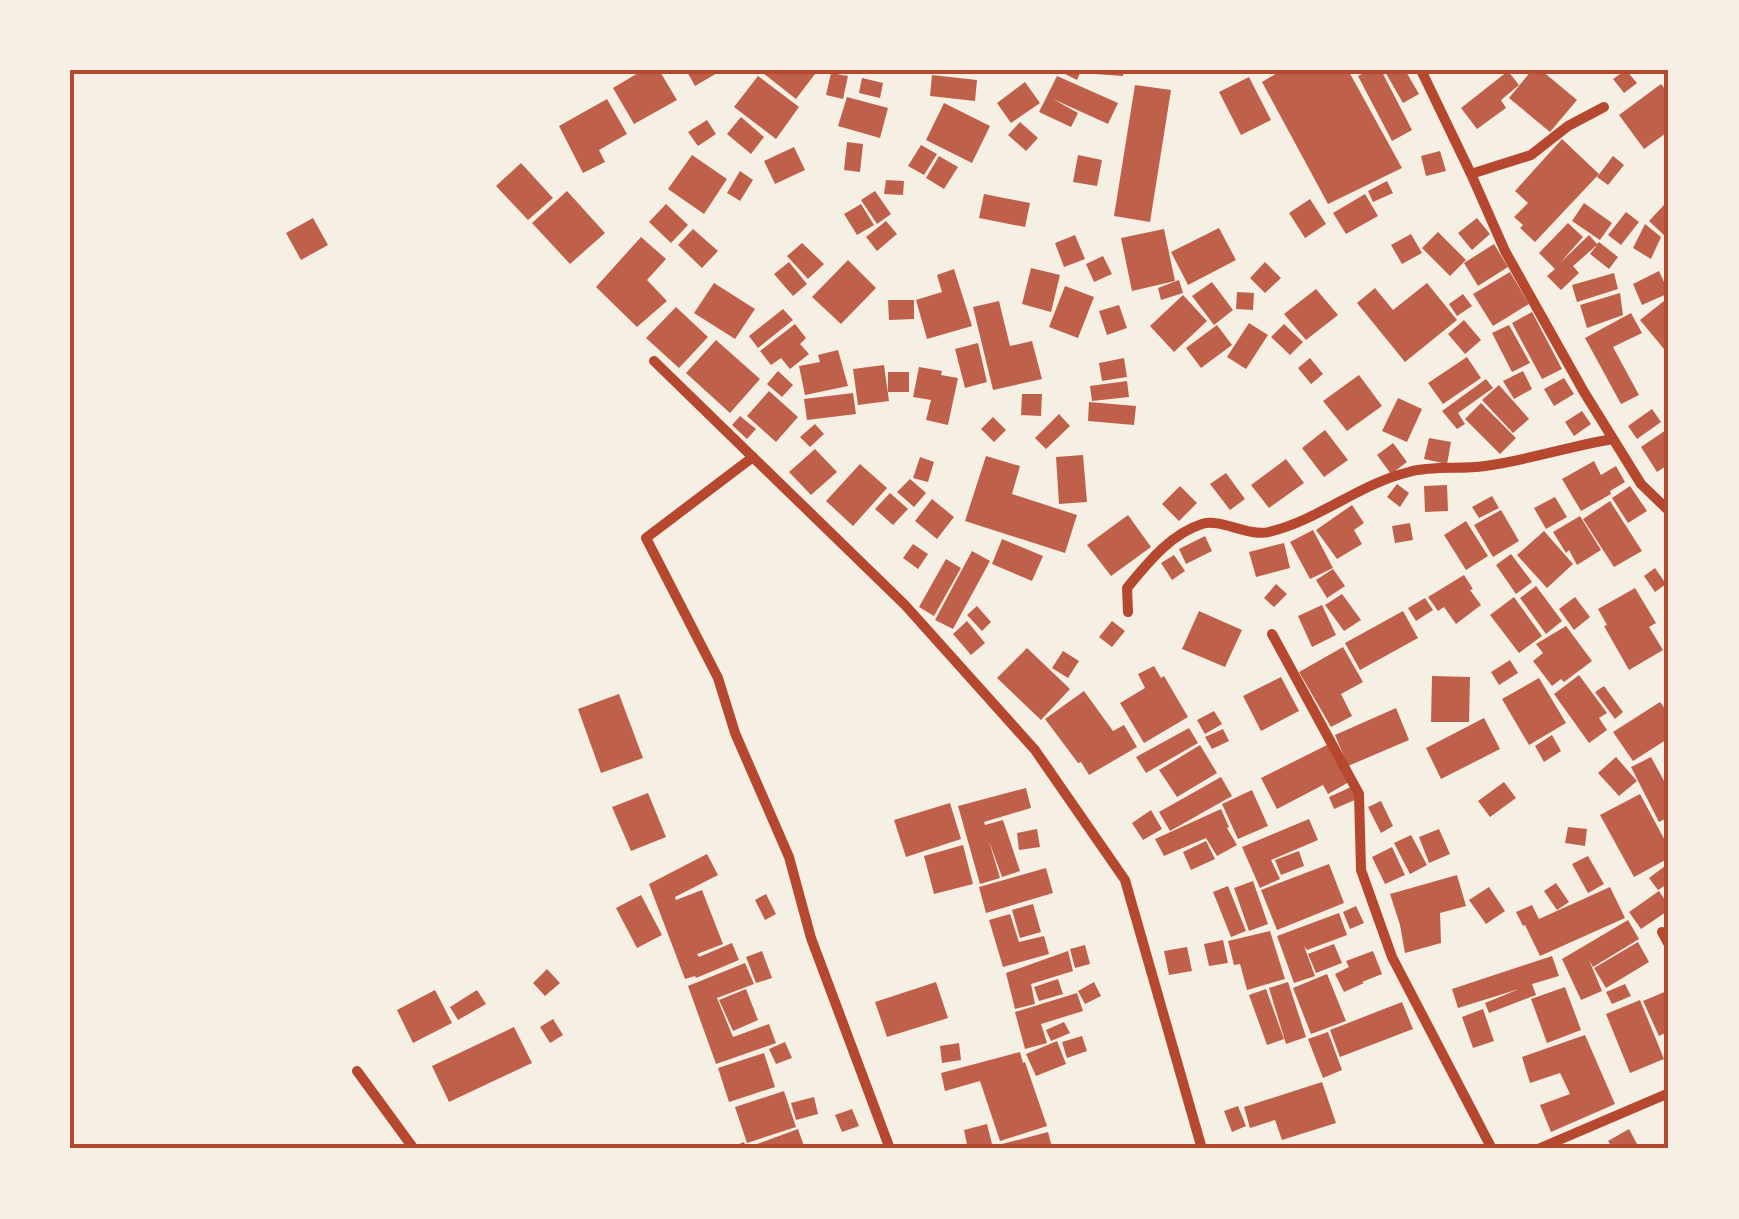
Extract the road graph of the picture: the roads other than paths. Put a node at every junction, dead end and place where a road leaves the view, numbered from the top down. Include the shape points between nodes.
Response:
1 (1422, 70) edge
2 (1604, 107) dead end
3 (1472, 174) junction
4 (654, 361) dead end
5 (1612, 439) junction
6 (753, 457) junction
7 (1669, 511) edge
8 (1128, 612) dead end
9 (1272, 634) dead end
10 (1662, 932) dead end
11 (1669, 945) edge
12 (357, 1071) dead end
13 (1669, 1093) edge
14 (414, 1149) edge
15 (890, 1149) edge
16 (1202, 1149) edge
17 (1492, 1149) edge
18 (1538, 1149) edge

1 - 3 street
2 - 3 street via 1531,155
3 - 5 street via 1505,251
4 - 6 street
5 - 7 street via 1641,484
5 - 8 street via 1479,468 1411,471 1263,534 1205,522 1150,561 1127,588
6 - 15 street via 646,538 718,678 789,857 811,938
6 - 16 street via 905,604 1035,750 1125,880
9 - 17 street via 1359,794 1361,870 1392,957
10 - 11 street
12 - 14 street
13 - 18 street

